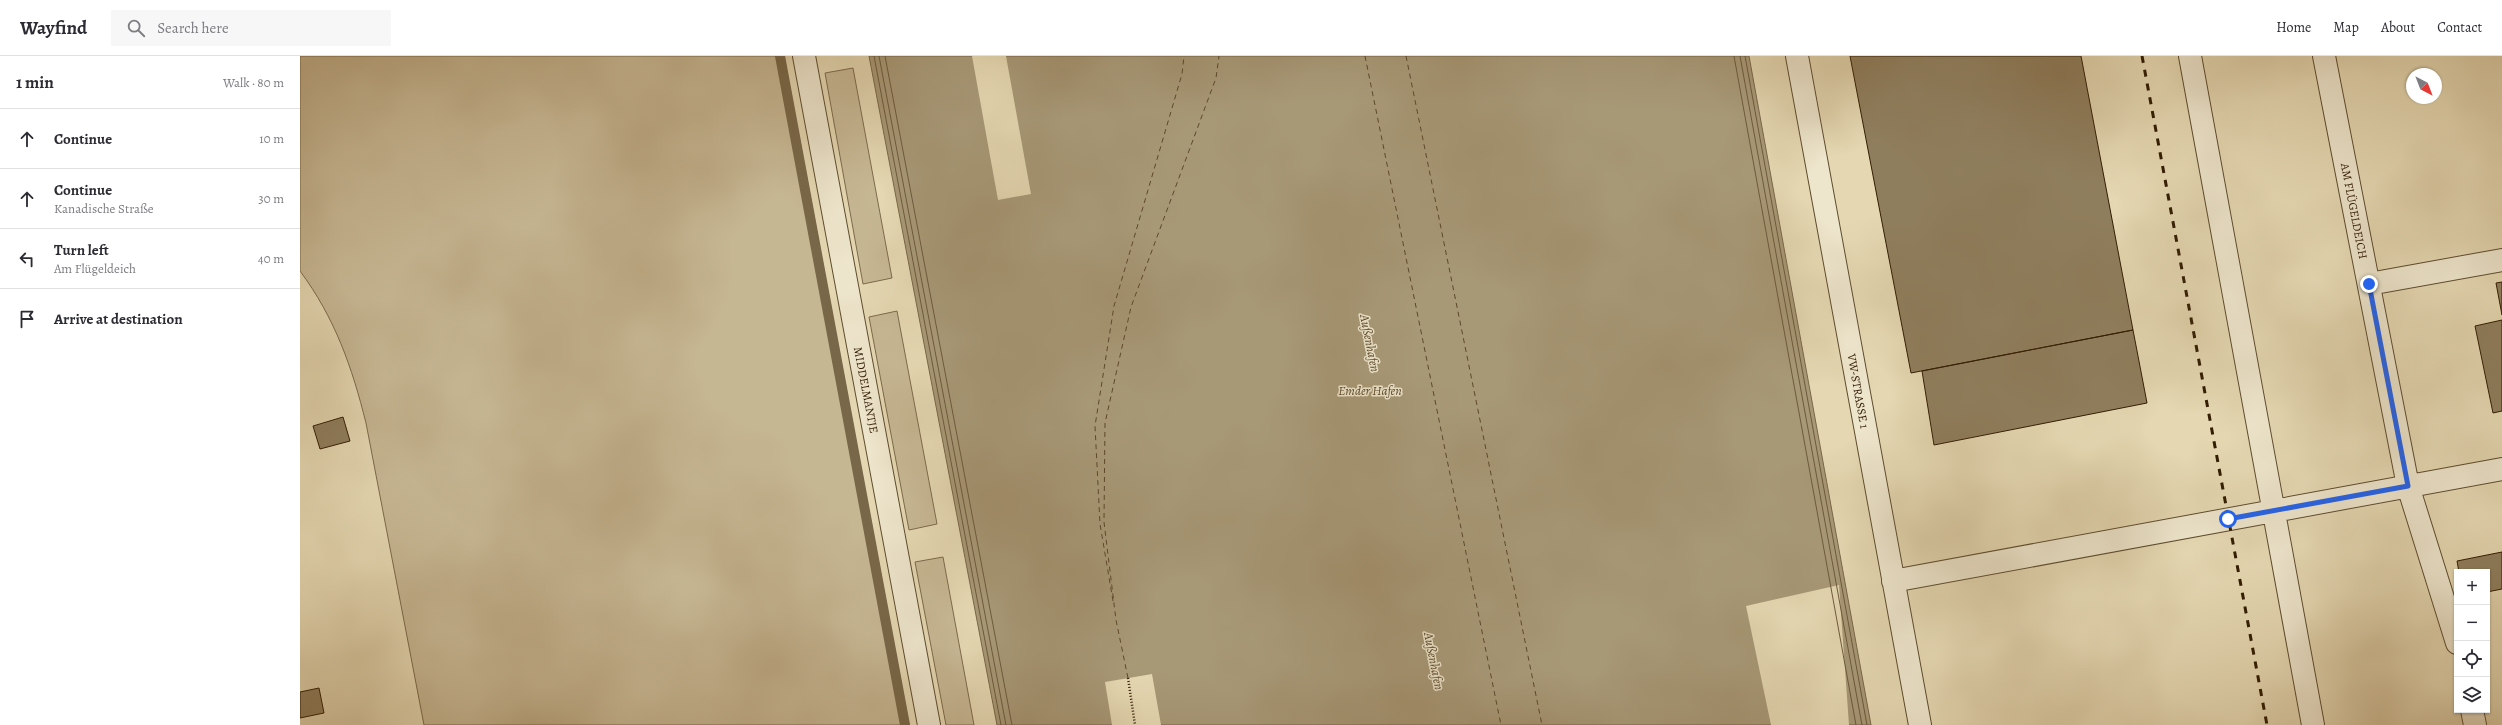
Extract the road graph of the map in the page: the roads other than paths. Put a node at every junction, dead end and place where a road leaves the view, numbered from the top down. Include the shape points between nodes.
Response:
1 (804, 56) edge
2 (1797, 56) edge
3 (2190, 56) edge
4 (2324, 56) edge
5 (2502, 260) edge
6 (2369, 284) junction
7 (2502, 469) edge
8 (2408, 486) junction
9 (2274, 510) junction
10 (1893, 581) junction
11 (2456, 641) edge
12 (2473, 713) edge
13 (929, 725) edge
14 (1920, 725) edge
15 (2313, 725) edge
16 (2475, 725) edge

1 - 13 street, MIDDELMANTJE
2 - 10 street, VW-STRASSE 1
3 - 9 street
4 - 6 street, AM FLÜGELDEICH
5 - 6 street
6 - 8 street, AM FLÜGELDEICH
7 - 8 street
8 - 9 street
8 - 11 street, AM FLÜGELDEICH
9 - 10 street
9 - 15 street
10 - 14 street, VW-STRASSE 1
12 - 16 street

